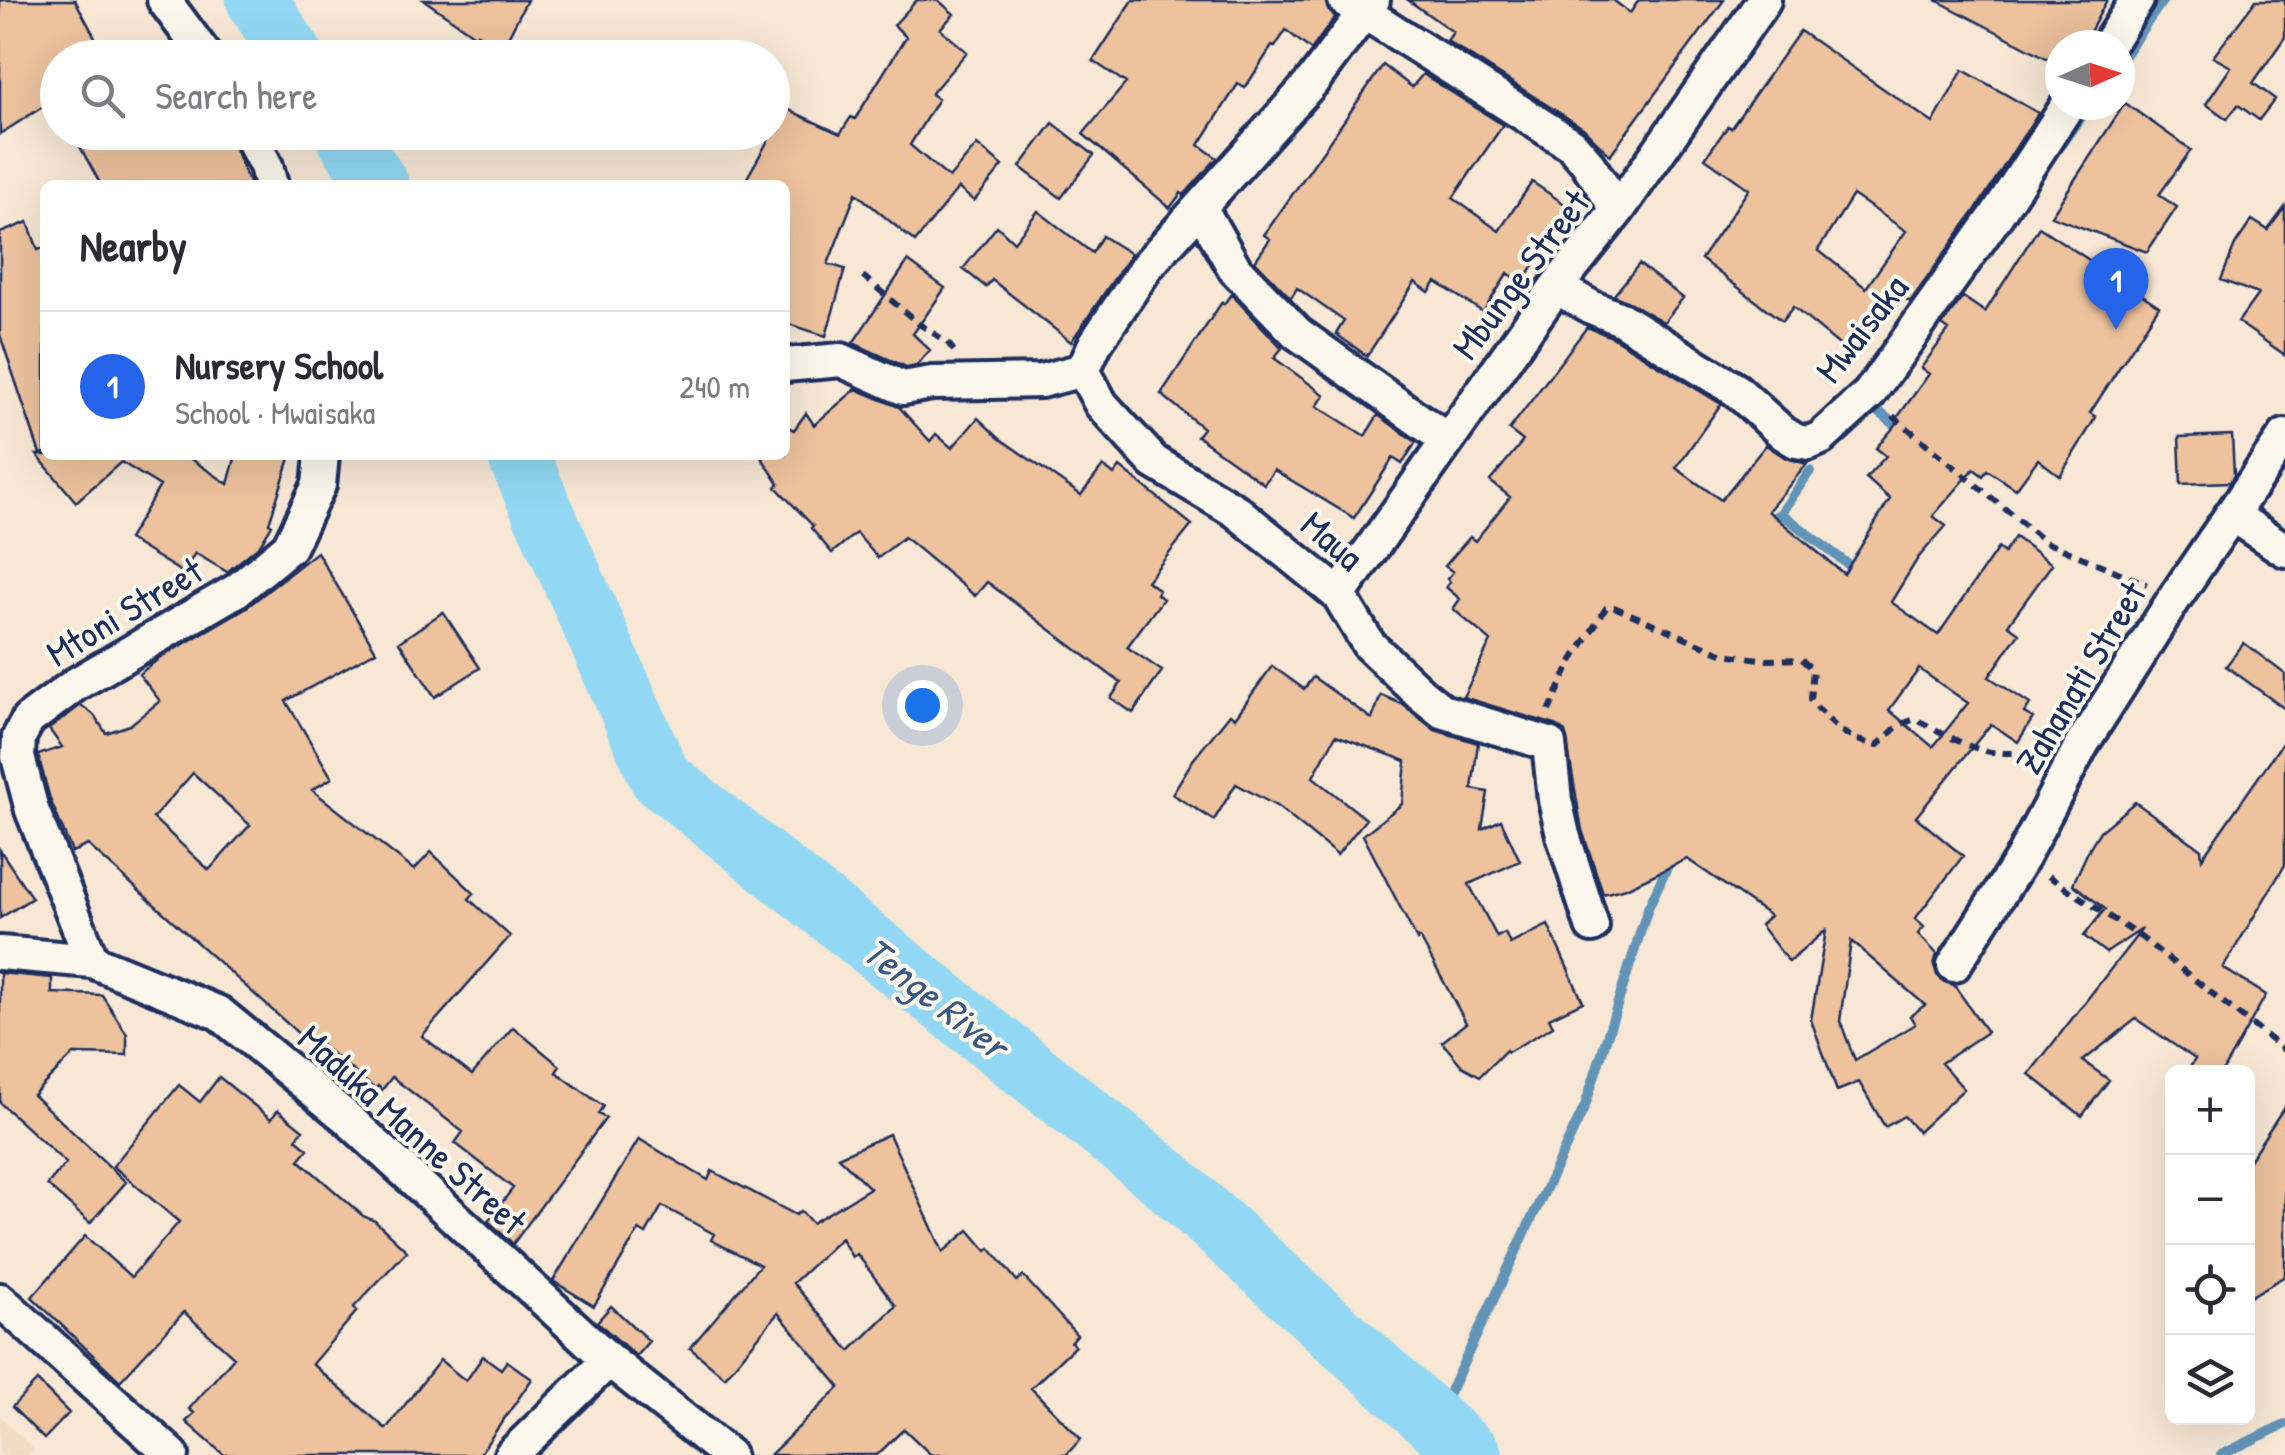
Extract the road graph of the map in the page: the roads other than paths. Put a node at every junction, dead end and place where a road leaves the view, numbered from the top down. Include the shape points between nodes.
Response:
1 (164, 0) edge
2 (1764, 0) edge
3 (2137, 0) edge
4 (1361, 4) edge
5 (2118, 30) edge
6 (194, 40) edge
7 (2058, 120) edge
8 (258, 150) edge
9 (270, 180) edge
10 (1200, 207) junction
11 (1618, 210) junction
12 (1556, 288) junction
13 (790, 365) edge
14 (1083, 370) junction
15 (2285, 436) edge
16 (1447, 440) junction
17 (322, 460) edge
18 (2232, 515) junction
19 (2285, 550) edge
20 (1339, 595) junction
21 (1592, 926) dead end
22 (0, 953) edge
23 (92, 960) junction
24 (1954, 965) dead end
25 (0, 1300) edge
26 (610, 1360) junction
27 (172, 1455) edge
28 (511, 1455) edge
29 (728, 1455) edge

1 - 6 street
2 - 11 street, Mbunge Street
3 - 5 street
4 - 10 street via 1312,82
4 - 11 street via 1572,146
7 - 12 street, Mwaisaka via 1869,394 1809,443 1621,319
8 - 9 street
10 - 14 street via 1147,266
10 - 16 street via 1235,270 1297,333
11 - 12 street, Mbunge Street
12 - 16 street, Mbunge Street
13 - 14 street via 842,360 903,388 1042,381
14 - 20 street, Maua via 1101,404 1154,462 1236,510
15 - 18 street, Zahanati Street
16 - 20 street, Mbunge Street
17 - 23 street, Mtoni Street via 320,486 289,548 237,590 76,684 28,720 18,737 32,810
18 - 19 street
18 - 24 street, Zahanati Street via 2082,744 2022,858
20 - 21 street, Maua via 1369,645 1442,711 1545,741 1563,835
22 - 23 street, Maduka Manne Street
23 - 26 street, Maduka Manne Street via 218,1013 347,1118
25 - 27 street
26 - 28 street
26 - 29 street, Maduka Manne Street

